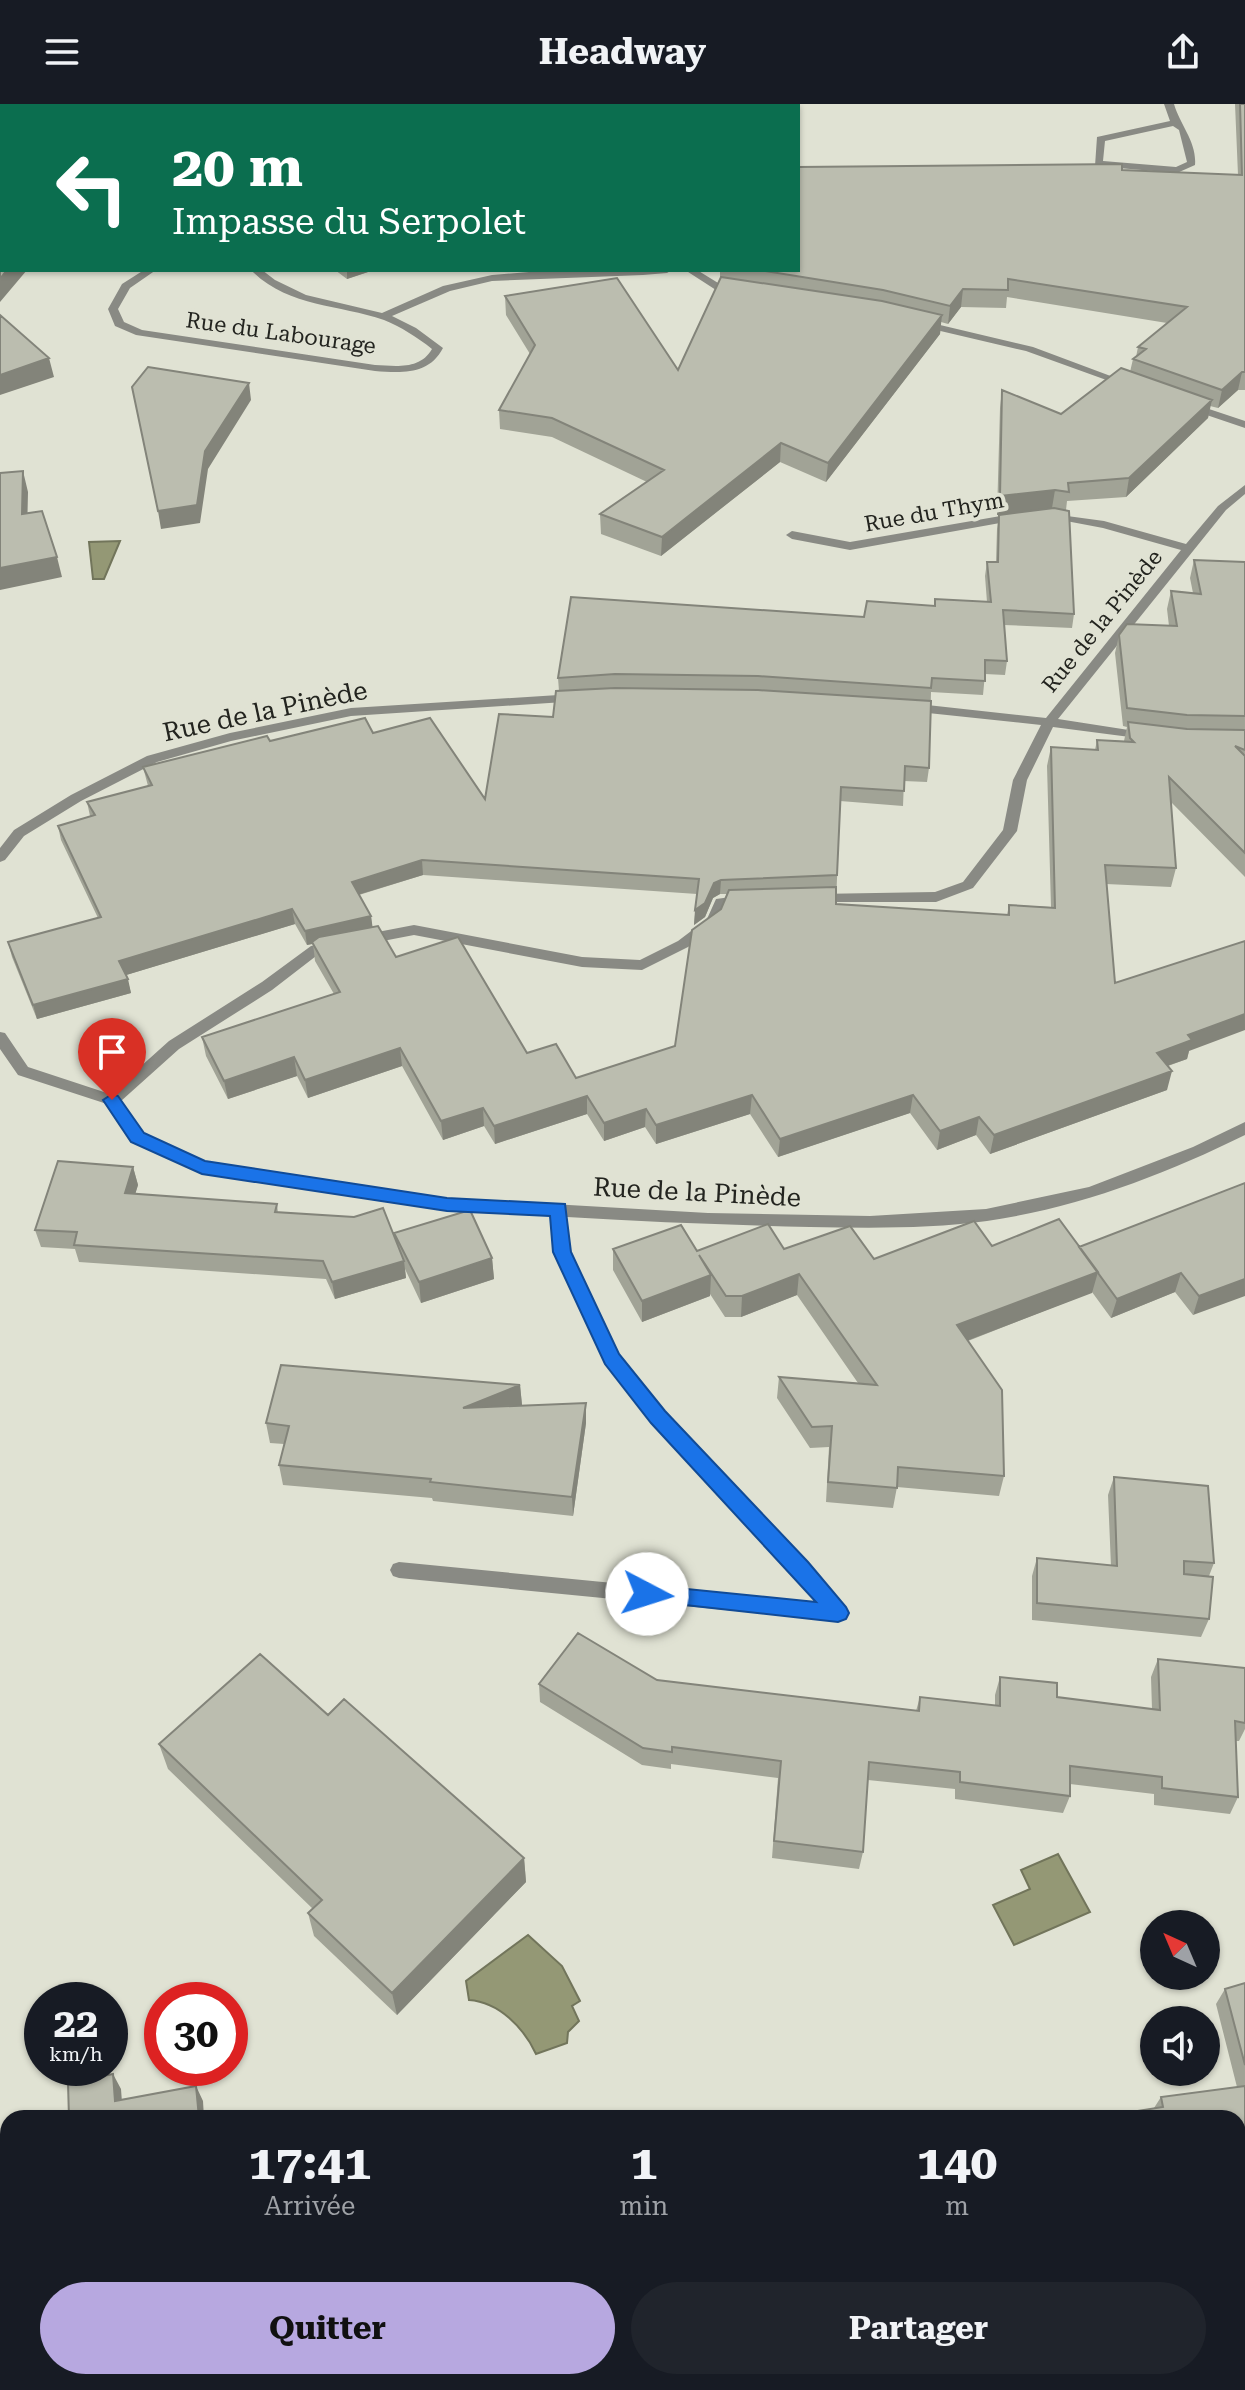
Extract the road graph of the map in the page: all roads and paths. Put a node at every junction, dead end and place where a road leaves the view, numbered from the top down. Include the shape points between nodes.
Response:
1 (1169, 105) edge
2 (1175, 123) junction
3 (148, 272) edge
4 (258, 272) edge
5 (648, 272) edge
6 (693, 272) edge
7 (750, 293) edge
8 (383, 317) junction
9 (906, 320) edge
10 (1143, 389) edge
11 (1171, 399) edge
12 (1245, 425) edge
13 (1245, 488) edge
14 (792, 535) dead end
15 (1189, 548) junction
16 (586, 697) edge
17 (899, 707) edge
18 (1049, 722) junction
19 (1168, 739) edge
20 (0, 857) edge
21 (768, 898) edge
22 (800, 899) edge
23 (0, 1037) edge
24 (112, 1100) junction
25 (1245, 1128) edge
26 (559, 1209) junction
27 (399, 1570) dead end

1 - 2 street
2 - 2 street via 1100,139 1098,164 1177,170 1192,163 1183,129
3 - 8 street, Rue du Labourage via 126,286 113,309 119,324 140,333 375,368 414,368 435,358 438,348 415,330
4 - 8 street, Rue du Labourage via 309,302
5 - 8 street, Rue du Labourage via 469,282
6 - 7 street via 720,288
9 - 10 street via 1029,349
11 - 12 street
13 - 15 street
14 - 15 street, Rue du Thym via 850,546 1052,515
15 - 18 street, Rue de la Pinède
16 - 20 street, Rue de la Pinède via 351,712 230,737 152,759 88,792 19,833
17 - 18 street, Rue de la Pinède
18 - 19 street, Rue de la Pinède
18 - 22 street, Rue de la Pinède via 1020,780 1010,831 968,885 936,897
21 - 24 street via 721,902 713,922 642,965 582,962 414,930 316,949 174,1045
23 - 24 street via 23,1071
24 - 26 street, Rue de la Pinède via 138,1137 202,1167 447,1204
25 - 26 street, Rue de la Pinède via 1091,1192 986,1215 840,1221
26 - 27 street via 562,1252 611,1359 838,1613

